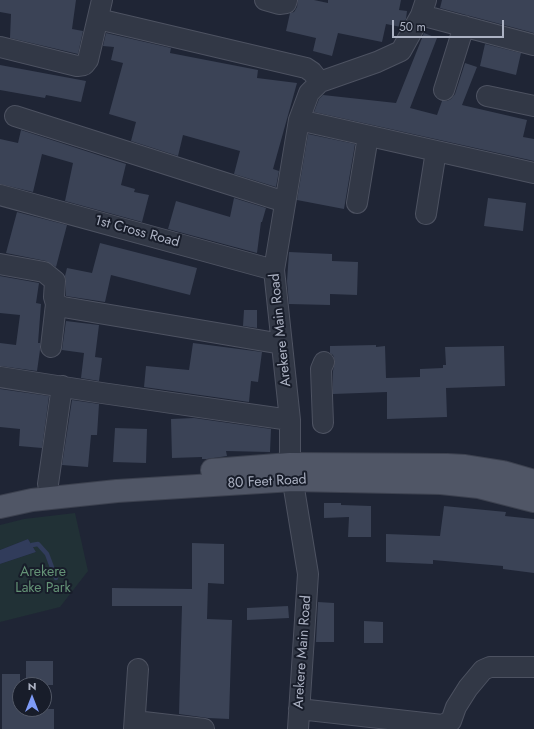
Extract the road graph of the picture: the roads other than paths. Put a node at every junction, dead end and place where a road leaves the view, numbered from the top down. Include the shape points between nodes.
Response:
1 (265, 0) edge
2 (287, 0) edge
3 (424, 8) edge
4 (100, 9) edge
5 (464, 26) junction
6 (534, 45) edge
7 (0, 47) edge
8 (320, 82) junction
9 (444, 90) dead end
10 (487, 96) dead end
11 (534, 104) edge
12 (15, 116) dead end
13 (299, 120) junction
14 (368, 136) junction
15 (436, 151) junction
16 (534, 173) edge
17 (0, 195) edge
18 (285, 202) junction
19 (357, 203) dead end
20 (426, 214) dead end
21 (0, 264) edge
22 (274, 270) junction
23 (56, 304) junction
24 (282, 344) junction
25 (51, 347) dead end
26 (324, 362) dead end
27 (0, 377) edge
28 (62, 386) junction
29 (290, 420) junction
30 (323, 424) dead end
31 (292, 472) junction
32 (473, 476) junction
33 (534, 481) edge
34 (48, 484) junction
35 (0, 493) edge
36 (534, 501) edge
37 (0, 507) edge
38 (534, 667) edge
39 (138, 669) dead end
40 (299, 709) junction
41 (135, 725) edge
42 (204, 729) edge
43 (298, 729) edge

1 - 2 street via 280,4 286,3
3 - 5 street
3 - 8 street via 401,51
4 - 7 street via 88,60 84,65 77,66
4 - 8 street via 306,68
5 - 6 street
5 - 9 street
8 - 13 street, Arekere Main Road via 309,93
10 - 11 street
12 - 18 street
13 - 14 street
13 - 18 street, Arekere Main Road
14 - 15 street
14 - 19 street
15 - 16 street
15 - 20 street
17 - 22 street, 1st Cross Road
18 - 22 street, Arekere Main Road
21 - 23 street via 44,272 55,281
22 - 24 street, Arekere Main Road
23 - 24 street
23 - 25 street
24 - 29 street, Arekere Main Road
26 - 30 street via 321,369
27 - 28 street
28 - 29 street
28 - 34 street
29 - 31 street, Arekere Main Road
31 - 32 main road, 80 Feet Road via 447,465
31 - 34 main road, 80 Feet Road
31 - 37 main road, 80 Feet Road via 32,500
31 - 40 street, Arekere Main Road via 308,574
32 - 33 main road, 80 Feet Road via 503,472
32 - 36 main road, 80 Feet Road
34 - 35 main road, 80 Feet Road
38 - 40 street via 490,667 483,670 456,707 451,721 442,725
39 - 41 street
40 - 43 street, Arekere Main Road
41 - 42 street

